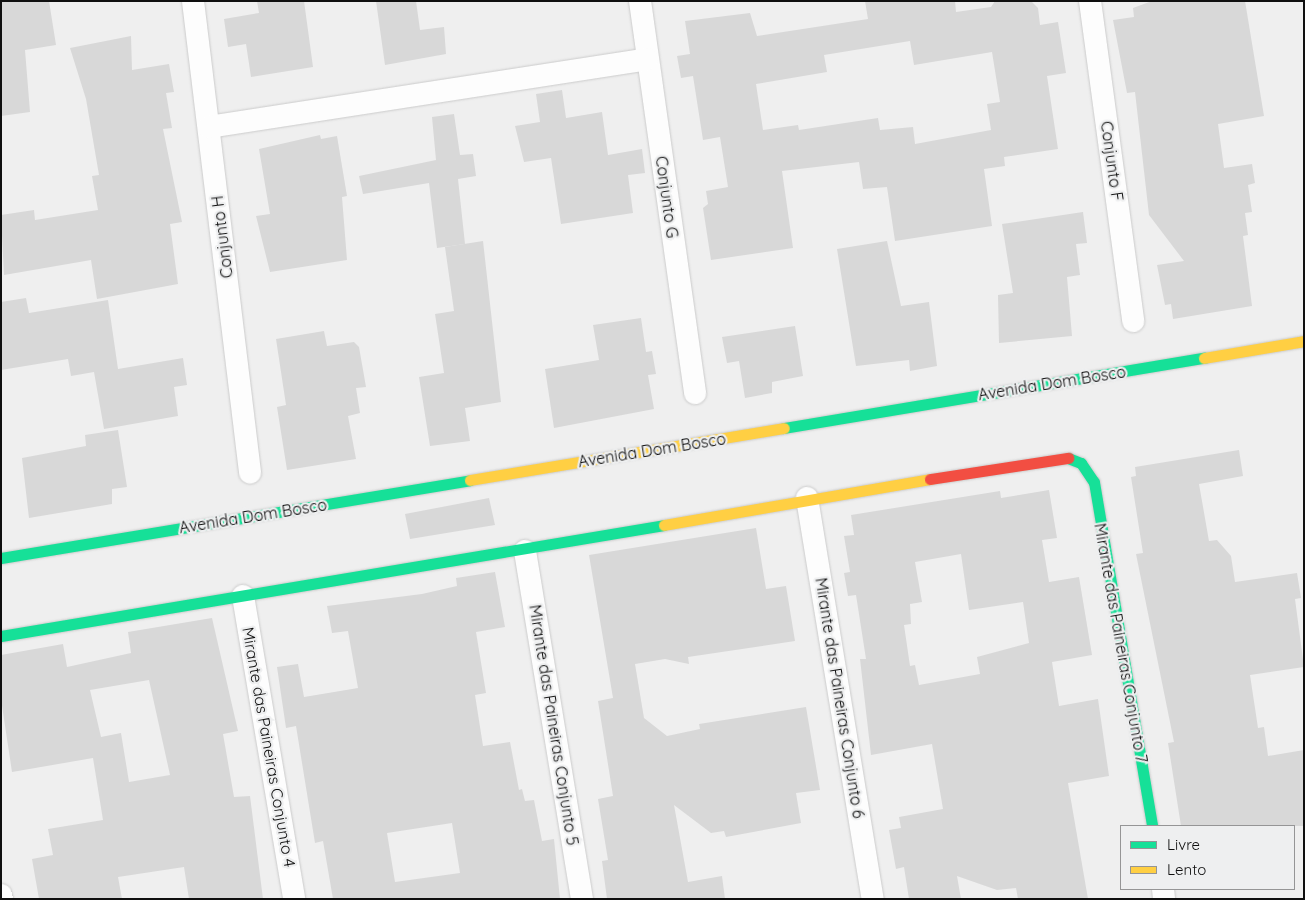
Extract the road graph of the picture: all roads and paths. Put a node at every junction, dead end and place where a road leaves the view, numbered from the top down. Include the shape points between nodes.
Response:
1 (193, 1) edge
2 (640, 1) edge
3 (1090, 1) edge
4 (647, 59) junction
5 (208, 127) junction
6 (1133, 321) dead end
7 (1304, 341) edge
8 (695, 393) dead end
9 (250, 473) dead end
10 (807, 498) junction
11 (525, 551) junction
12 (1, 558) edge
13 (243, 596) junction
14 (1, 636) edge
15 (1152, 825) edge
16 (1, 895) edge
17 (2, 899) edge
18 (294, 899) edge
19 (582, 899) edge
20 (873, 899) edge

1 - 5 street, Conjunto H
2 - 4 street, Conjunto G
3 - 6 street, Conjunto F
4 - 5 street
4 - 8 street, Conjunto G
5 - 9 street, Conjunto H
7 - 12 street, Avenida Dom Bosco
10 - 11 street
10 - 15 street, Mirante das Paineiras Conjunto 7 via 1056,458 1080,463 1094,482
10 - 20 street, Mirante das Paineiras Conjunto 6
11 - 13 street
11 - 19 street, Mirante das Paineiras Conjunto 5
13 - 14 street
13 - 18 street, Mirante das Paineiras Conjunto 4
16 - 17 street

